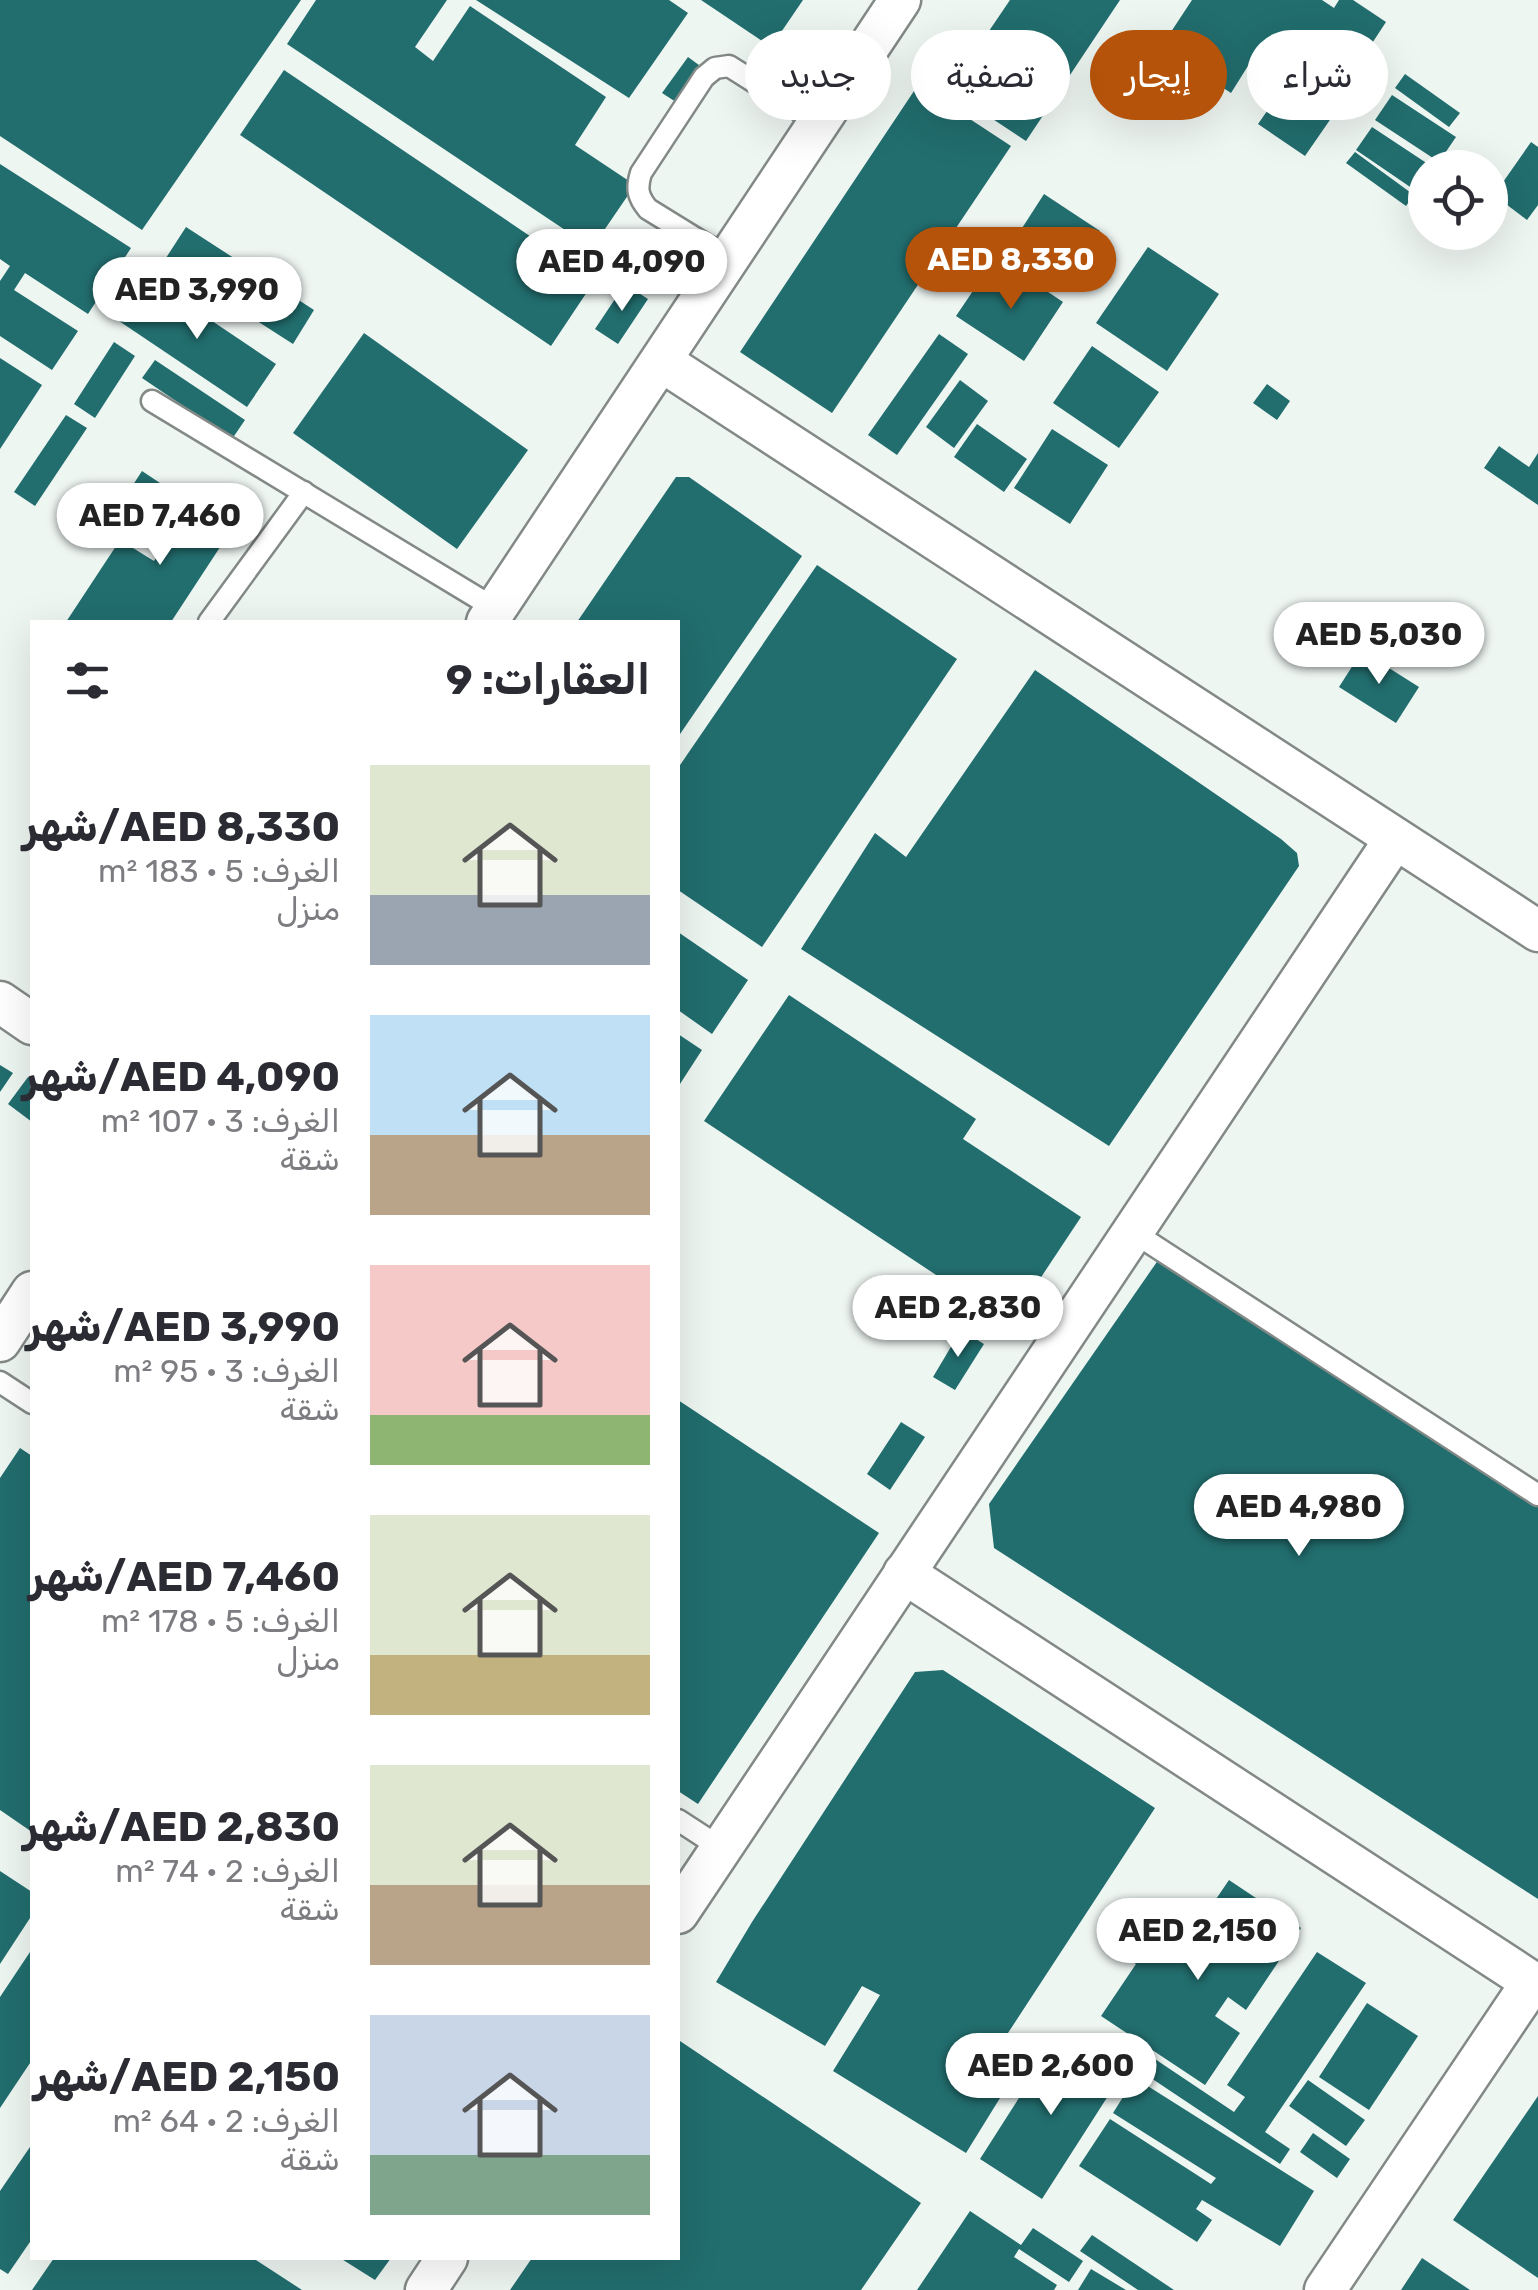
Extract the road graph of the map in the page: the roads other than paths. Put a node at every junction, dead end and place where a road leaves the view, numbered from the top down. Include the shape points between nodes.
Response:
1 (900, 0) edge
2 (818, 123) junction
3 (729, 260) junction
4 (661, 361) junction
5 (152, 401) dead end
6 (304, 492) junction
7 (492, 616) edge
8 (210, 620) edge
9 (1395, 839) junction
10 (1538, 931) edge
11 (0, 1002) edge
12 (30, 1023) edge
13 (1133, 1232) junction
14 (30, 1295) edge
15 (0, 1341) edge
16 (0, 1382) edge
17 (30, 1402) edge
18 (1538, 1495) edge
19 (904, 1573) junction
20 (680, 1821) edge
21 (721, 1848) junction
22 (680, 1910) edge
23 (1535, 1984) edge
24 (446, 2260) edge
25 (426, 2290) edge
26 (1325, 2290) edge

1 - 2 street
2 - 3 street
2 - 3 lane via 729,66 704,76 637,186 648,210
3 - 4 street
4 - 7 street
4 - 9 street
5 - 6 lane
6 - 7 lane
6 - 8 lane
9 - 10 street
9 - 13 street
11 - 12 street
13 - 18 lane
13 - 19 street
14 - 15 street
16 - 17 lane
19 - 21 street
19 - 23 street
20 - 21 lane
21 - 22 street
23 - 26 street
24 - 25 street

